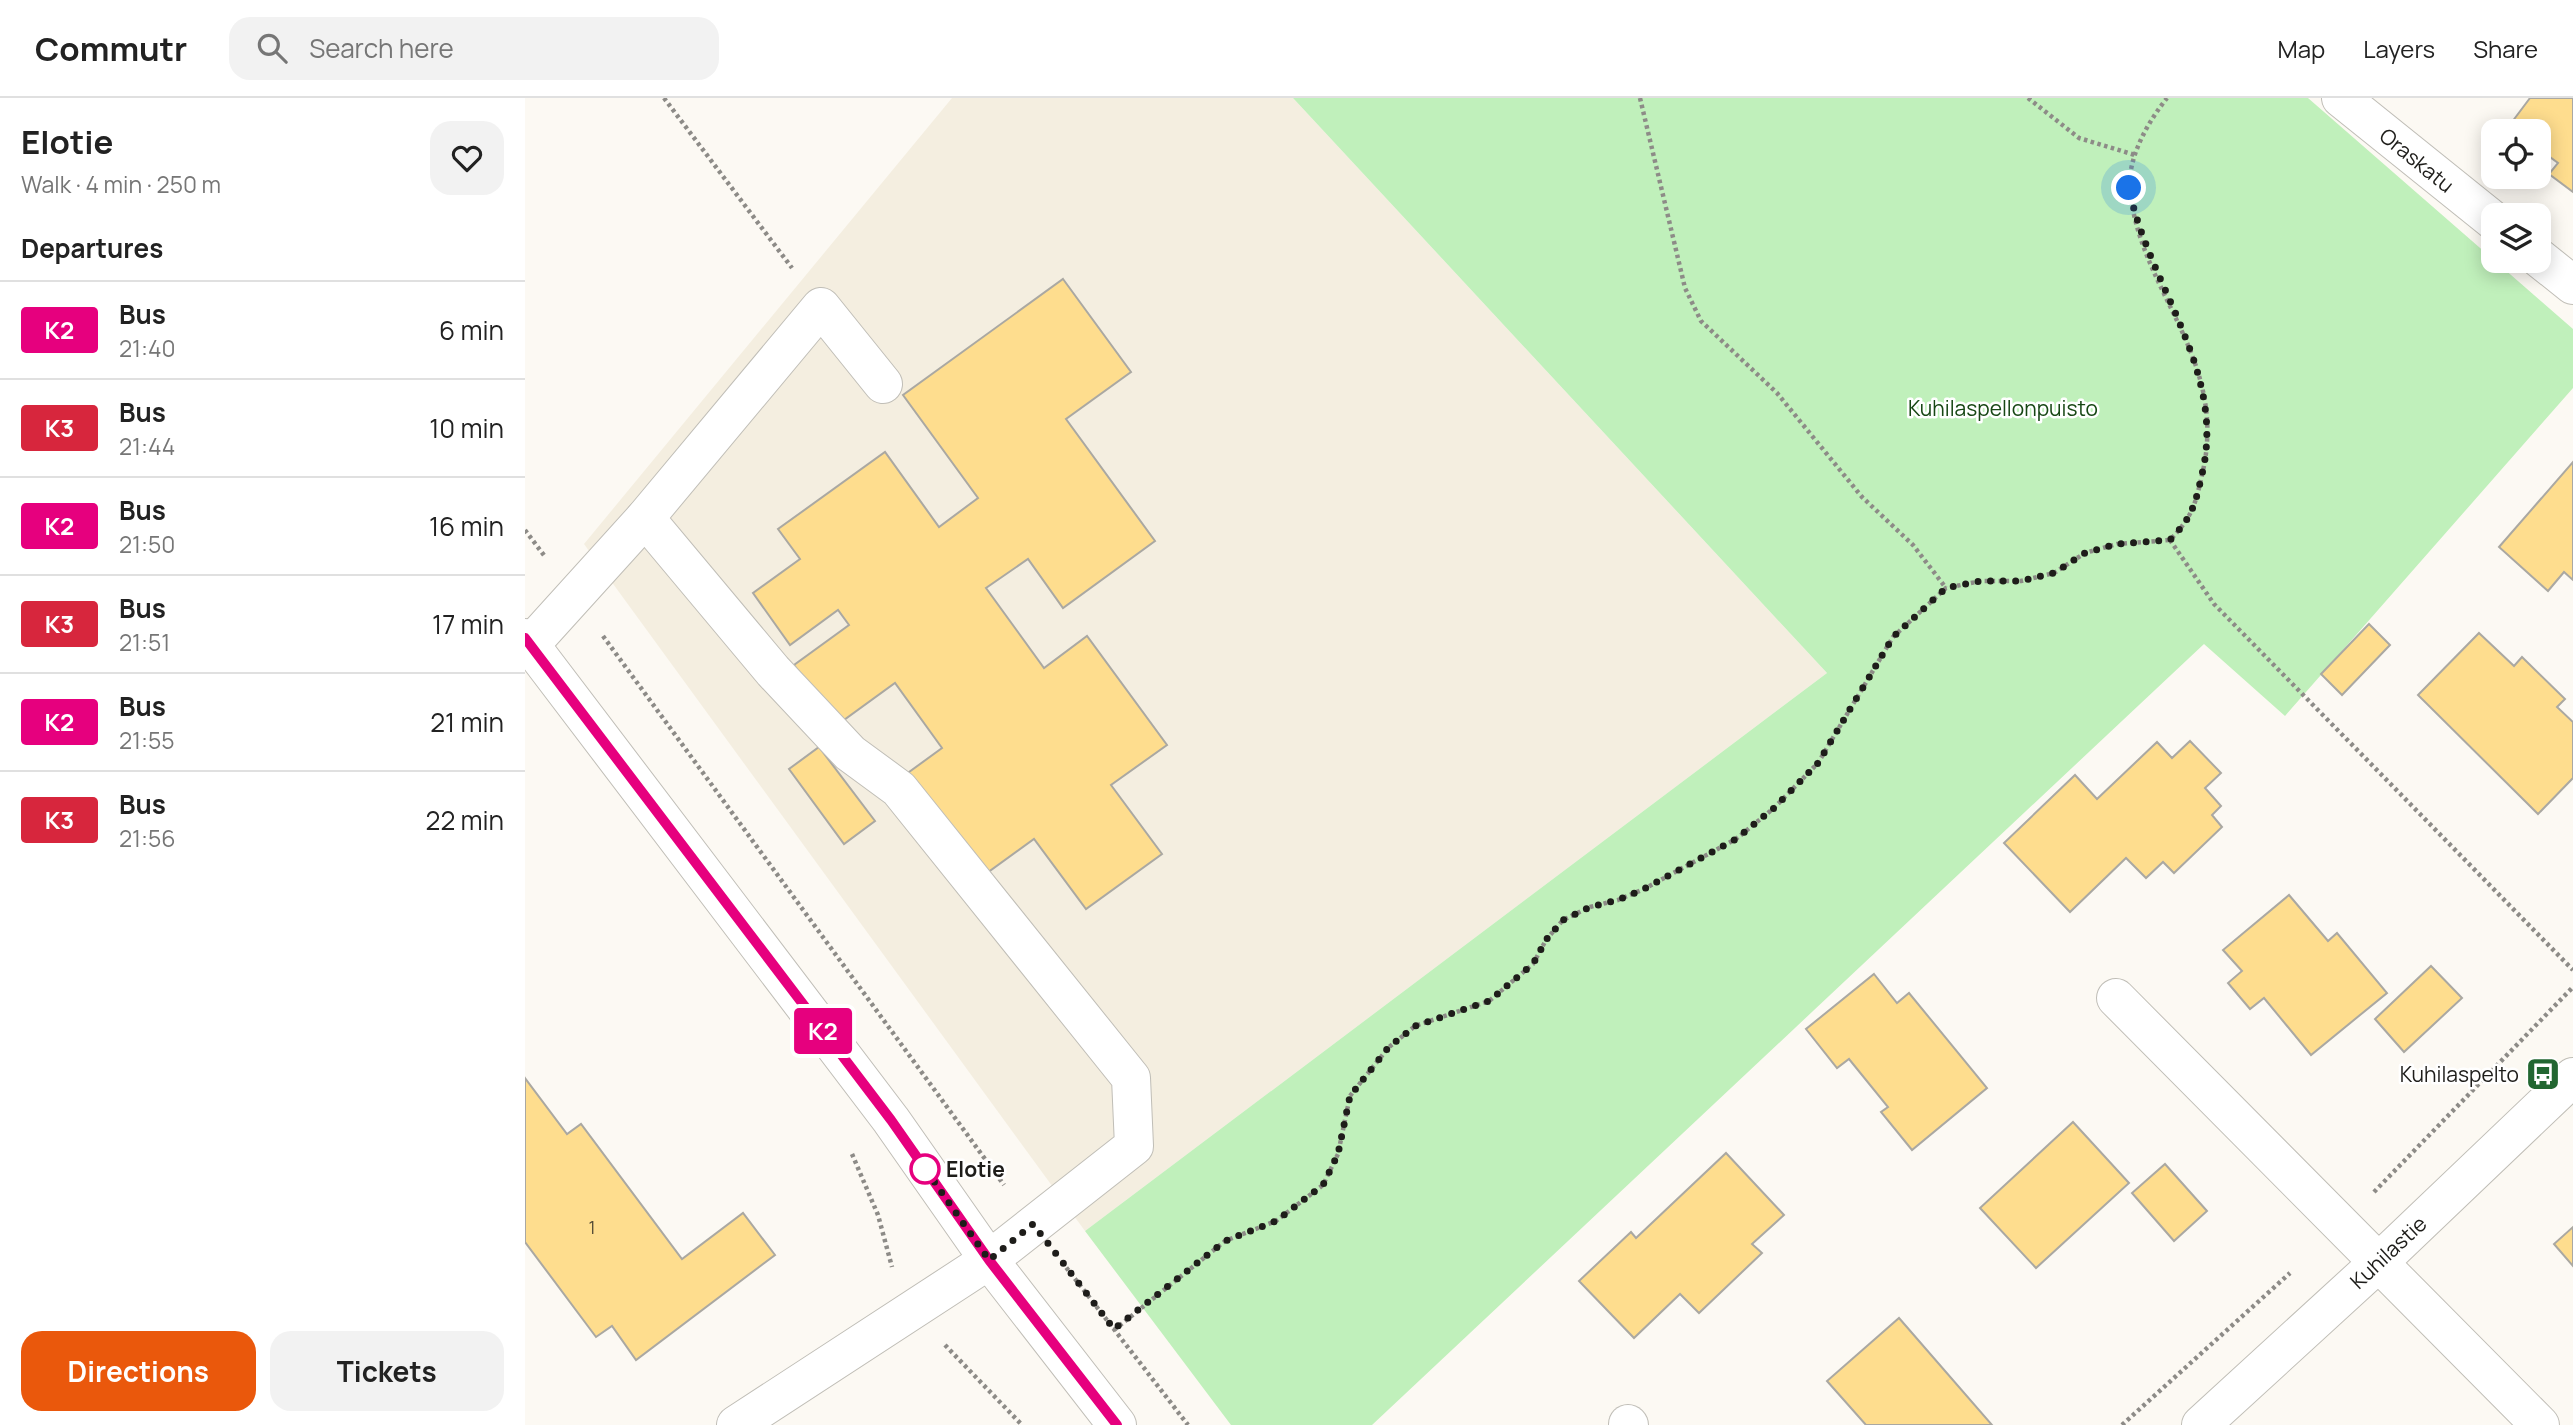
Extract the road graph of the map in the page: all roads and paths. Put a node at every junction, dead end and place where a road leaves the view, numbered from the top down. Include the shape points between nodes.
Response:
1 (664, 98) edge
2 (1640, 98) edge
3 (2028, 98) edge
4 (2167, 98) edge
5 (2341, 98) edge
6 (2135, 155) junction
7 (2481, 211) edge
8 (2551, 268) edge
9 (2573, 285) edge
10 (821, 307) junction
11 (883, 384) dead end
12 (645, 518) junction
13 (525, 530) edge
14 (2170, 540) junction
15 (1946, 588) junction
16 (575, 598) junction
17 (527, 642) edge
18 (2573, 970) edge
19 (2116, 998) dead end
20 (2573, 1077) edge
21 (844, 1143) dead end
22 (1033, 1224) junction
23 (989, 1260) junction
24 (2378, 1263) junction
25 (912, 1311) junction
26 (1114, 1329) junction
27 (736, 1425) edge
28 (1022, 1425) edge
29 (1117, 1425) edge
30 (1188, 1425) edge
31 (2201, 1425) edge
32 (2540, 1425) edge

1 - 10 path
2 - 15 path via 1685,288 1701,321 1777,393 1862,497 1913,545
3 - 6 path via 2079,138
4 - 6 path via 2152,117
5 - 7 street, Oraskatu
6 - 14 path via 2129,188 2136,221 2183,329 2207,412 2208,450 2190,520
8 - 9 street
10 - 11 street
10 - 12 street
12 - 16 street
12 - 22 street via 790,689 850,753 899,789 1131,1078 1134,1146
13 - 16 path
14 - 15 path via 2117,544 2085,553 2054,573 2021,581 1981,581
14 - 18 path via 2214,604
15 - 26 path via 1893,637 1818,763 1774,808 1736,839 1644,889 1563,920 1533,964 1489,1001 1415,1026 1388,1048 1350,1096 1338,1154 1323,1185 1276,1221 1225,1241
16 - 17 street
16 - 22 path
17 - 23 street via 891,1120
19 - 24 street
20 - 24 street, Kuhilastie
21 - 25 path via 878,1216 894,1276
22 - 23 street
22 - 26 path
23 - 25 street
23 - 29 street
24 - 31 street, Kuhilastie
24 - 32 street
25 - 27 street
25 - 28 path
26 - 30 path

